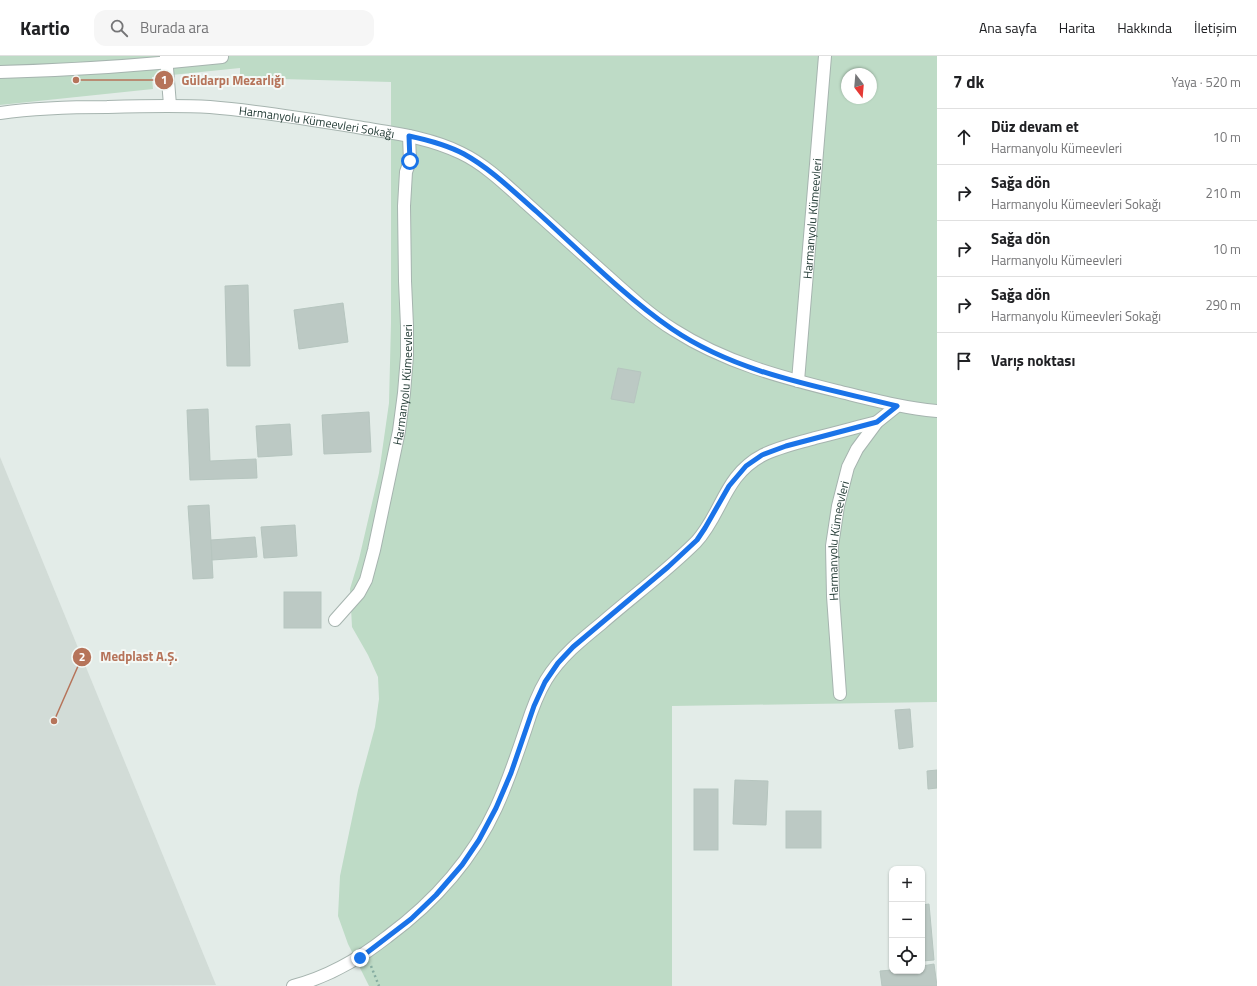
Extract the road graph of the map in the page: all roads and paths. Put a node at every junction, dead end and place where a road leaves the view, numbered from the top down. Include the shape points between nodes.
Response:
1 (222, 56) edge
2 (825, 56) edge
3 (166, 59) edge
4 (0, 72) edge
5 (170, 106) junction
6 (0, 113) edge
7 (409, 136) junction
8 (798, 381) junction
9 (897, 406) junction
10 (937, 411) edge
11 (877, 422) junction
12 (335, 620) dead end
13 (840, 694) dead end
14 (366, 953) junction
15 (293, 986) edge
16 (379, 986) edge

1 - 3 street
2 - 8 street, Harmanyolu Kümeevleri
3 - 4 street
3 - 5 street
5 - 6 street, Harmanyolu Kümeevleri Sokağı via 59,108
5 - 7 street, Harmanyolu Kümeevleri Sokağı via 260,112
7 - 8 street, Harmanyolu Kümeevleri Sokağı via 443,145 482,166 608,277 672,329 733,360
7 - 12 street, Harmanyolu Kümeevleri via 410,161 406,172 404,206 407,356 404,393 376,543 366,580 360,593
8 - 9 street, Harmanyolu Kümeevleri Sokağı
9 - 10 street, Harmanyolu Kümeevleri Sokağı
9 - 11 street, Harmanyolu Kümeevleri
11 - 13 street, Harmanyolu Kümeevleri via 857,449 848,467 838,506 832,546
11 - 14 street via 786,446 762,455 746,466 729,486 697,540 573,647 558,663 545,682 534,706 511,773 479,840 462,865 436,895 411,919
14 - 15 street via 330,973
14 - 16 path

